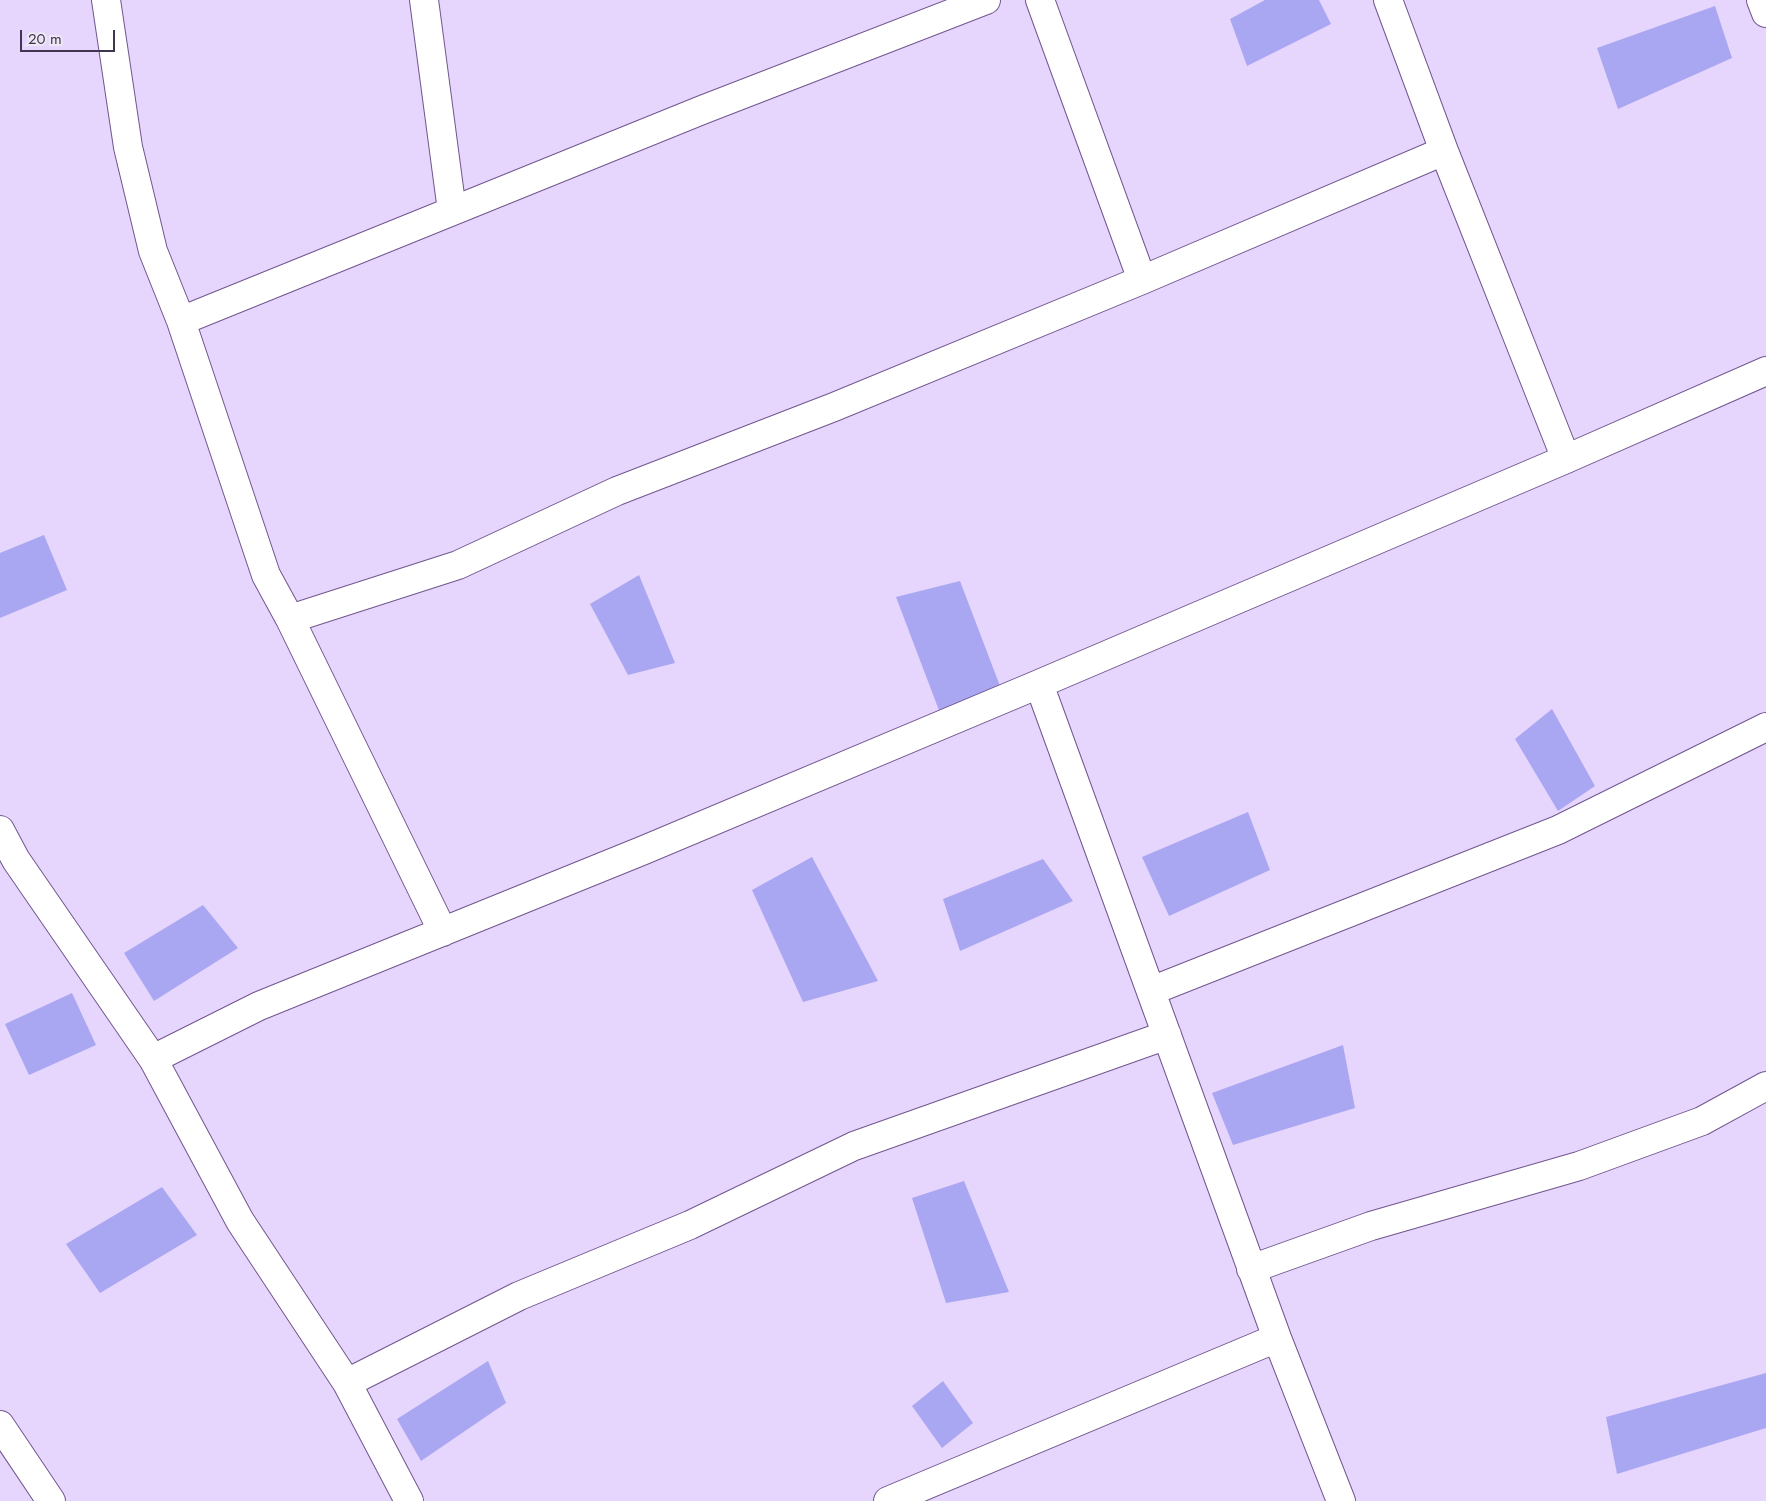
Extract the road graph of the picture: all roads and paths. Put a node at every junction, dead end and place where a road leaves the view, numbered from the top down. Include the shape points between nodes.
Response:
1 (106, 0) edge
2 (424, 0) edge
3 (986, 0) edge
4 (1040, 0) edge
5 (1388, 0) edge
6 (1444, 151) junction
7 (452, 211) junction
8 (1142, 280) junction
9 (181, 321) junction
10 (1766, 371) edge
11 (1566, 459) junction
12 (290, 619) junction
13 (1039, 684) junction
14 (1766, 727) edge
15 (0, 830) edge
16 (443, 932) junction
17 (1151, 991) junction
18 (1166, 1035) junction
19 (153, 1059) junction
20 (1766, 1086) edge
21 (1251, 1269) junction
22 (1277, 1338) junction
23 (347, 1383) junction
24 (0, 1426) edge
25 (51, 1501) edge
26 (408, 1501) edge
27 (888, 1501) edge
28 (1341, 1501) edge

1 - 9 street via 128,147 153,251
2 - 7 street
3 - 7 street
4 - 8 street
5 - 6 street
6 - 8 street
6 - 11 street
7 - 9 street
8 - 12 street via 834,407 616,491 458,565
9 - 12 street via 266,575
10 - 11 street
11 - 13 street
12 - 16 street
13 - 16 street
13 - 17 street
14 - 17 street via 1558,830
15 - 19 street via 16,860
16 - 19 street via 259,1006
17 - 18 street
18 - 21 street
18 - 23 street via 854,1146 690,1225 519,1296
19 - 23 street via 240,1221
20 - 21 street via 1702,1121 1580,1166 1371,1226
21 - 22 street
22 - 27 street
22 - 28 street
23 - 26 street
24 - 25 street

